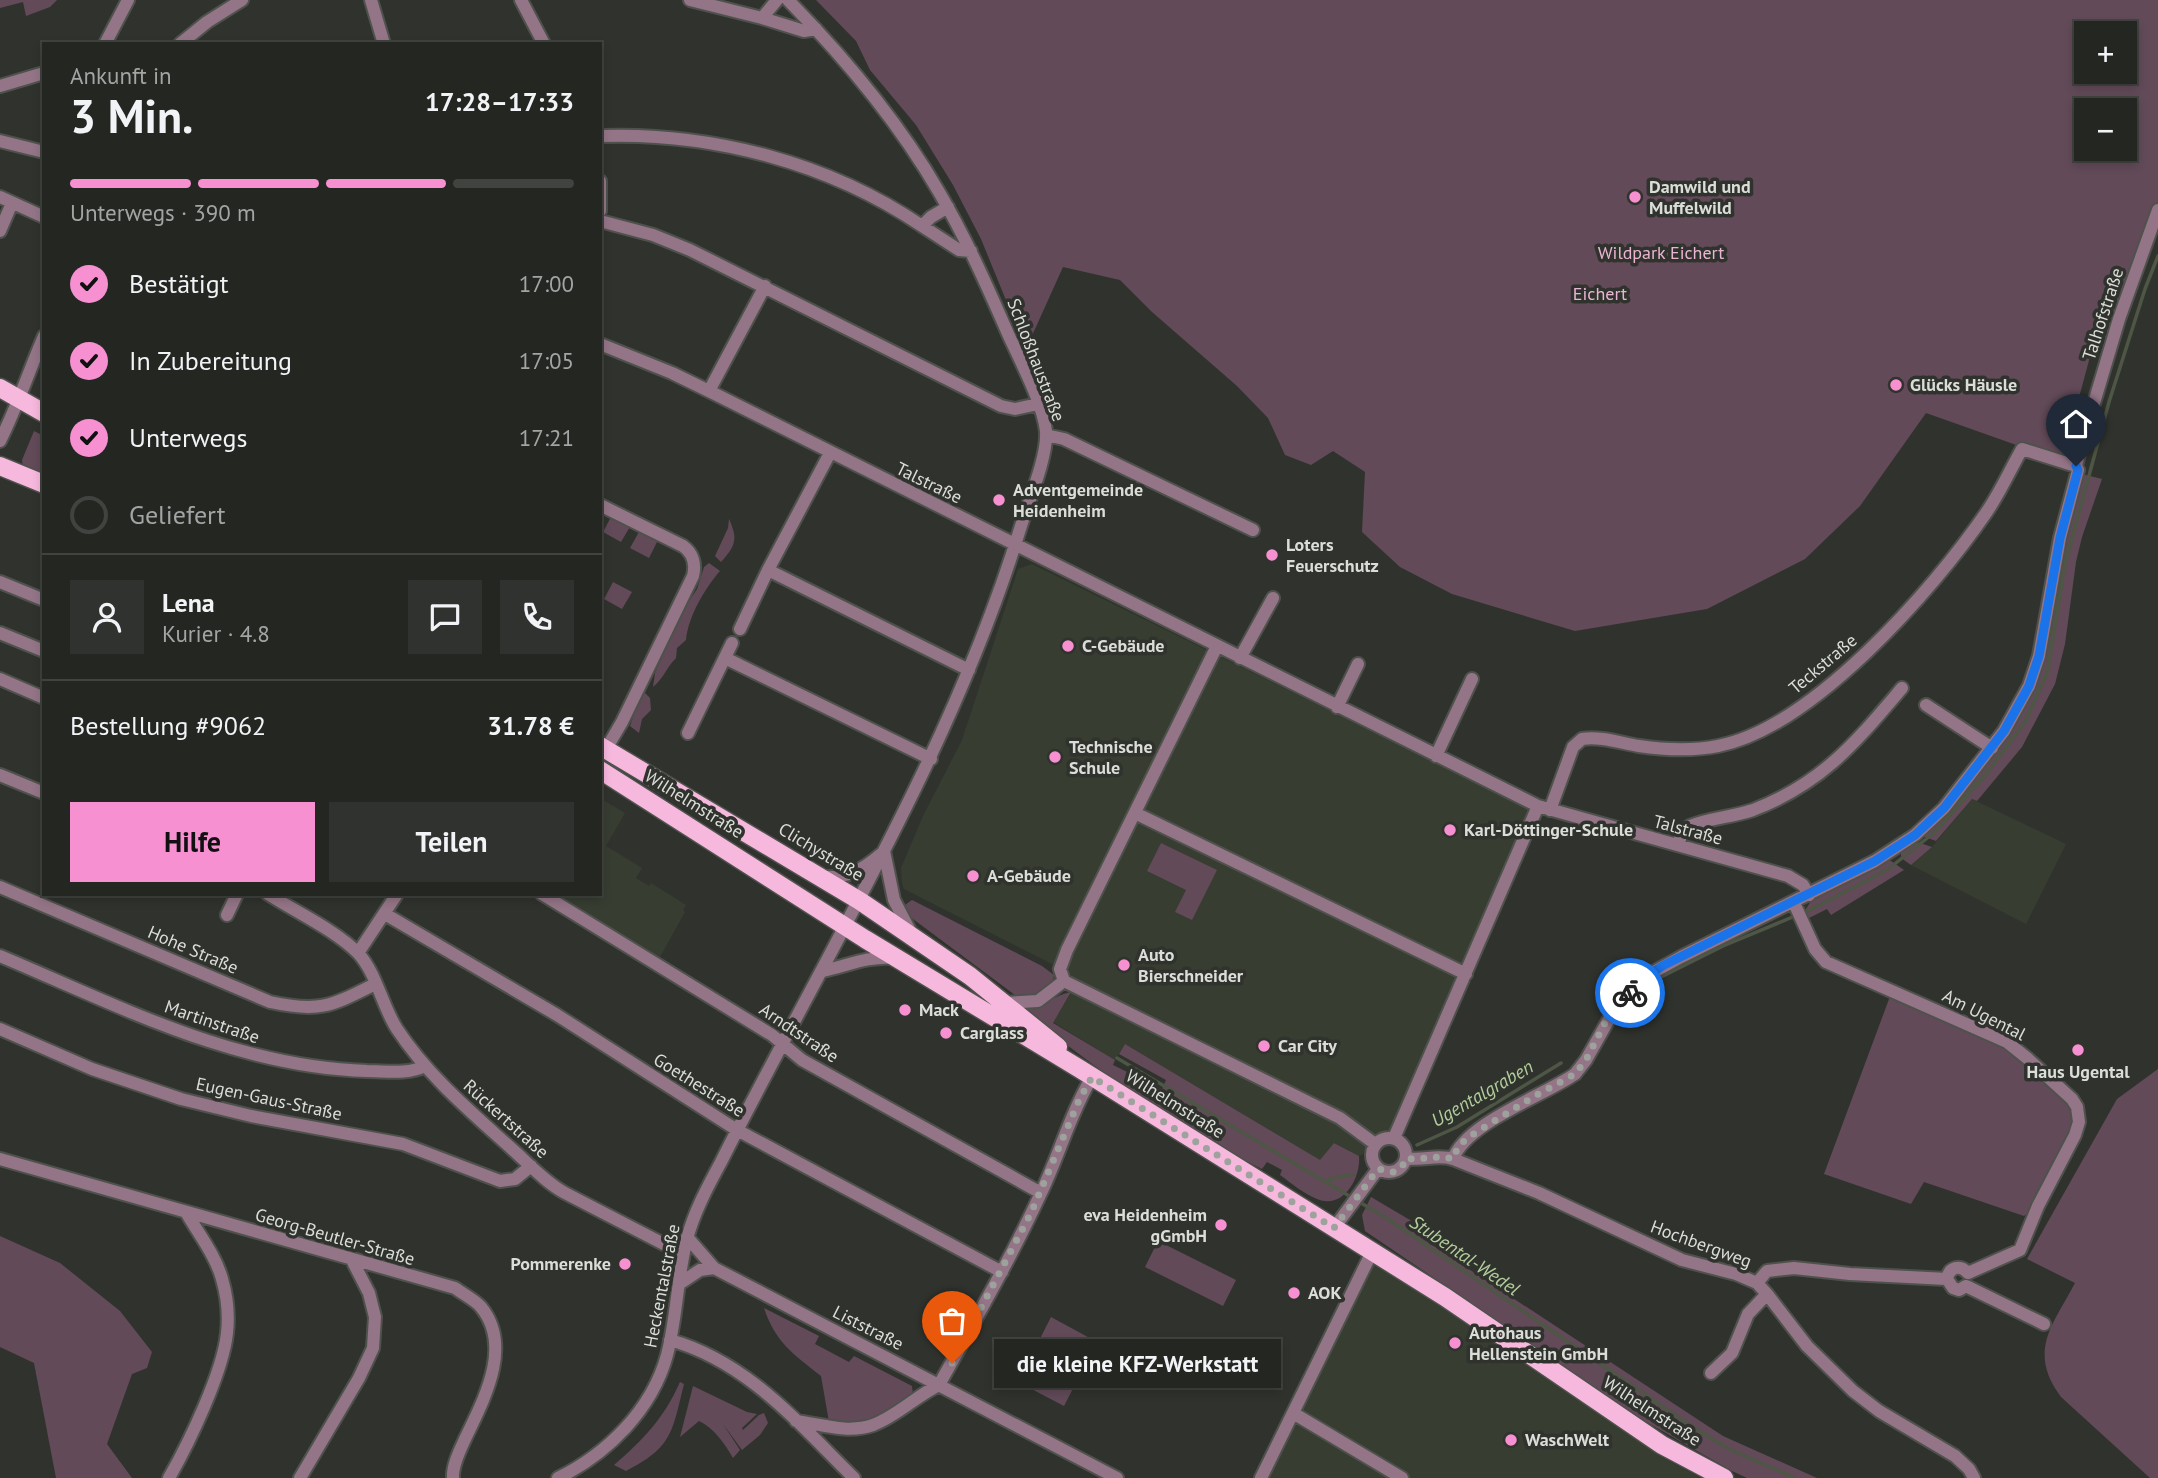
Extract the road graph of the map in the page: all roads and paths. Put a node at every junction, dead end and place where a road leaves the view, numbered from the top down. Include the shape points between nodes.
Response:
1 (128, 0) edge
2 (242, 0) edge
3 (371, 0) edge
4 (521, 0) edge
5 (690, 0) edge
6 (777, 0) edge
7 (788, 0) edge
8 (762, 18) junction
9 (816, 29) junction
10 (106, 42) edge
11 (183, 42) edge
12 (383, 42) edge
13 (543, 42) edge
14 (42, 74) edge
15 (0, 86) edge
16 (602, 136) edge
17 (0, 141) edge
18 (42, 152) edge
19 (6, 200) edge
20 (948, 207) junction
21 (2158, 210) edge
22 (42, 216) edge
23 (602, 222) edge
24 (922, 226) junction
25 (0, 231) edge
26 (971, 251) junction
27 (765, 286) junction
28 (42, 341) edge
29 (602, 345) edge
30 (0, 388) edge
31 (709, 391) junction
32 (20, 400) junction
33 (1038, 404) junction
34 (42, 411) edge
35 (1046, 435) junction
36 (0, 441) edge
37 (830, 453) junction
38 (0, 466) edge
39 (2076, 466) junction
40 (42, 483) edge
41 (602, 506) edge
42 (1253, 530) dead end
43 (1015, 545) junction
44 (768, 570) junction
45 (0, 582) edge
46 (1273, 598) dead end
47 (42, 599) edge
48 (740, 629) dead end
49 (0, 633) edge
50 (732, 643) dead end
51 (1217, 646) junction
52 (42, 650) edge
53 (725, 658) junction
54 (1240, 658) junction
55 (1358, 664) dead end
56 (969, 670) junction
57 (0, 679) edge
58 (1472, 679) dead end
59 (1902, 688) dead end
60 (42, 697) edge
61 (1926, 705) dead end
62 (1337, 706) junction
63 (688, 733) dead end
64 (603, 748) edge
65 (1992, 748) junction
66 (1436, 756) junction
67 (930, 759) junction
68 (602, 771) edge
69 (0, 775) edge
70 (42, 792) edge
71 (1544, 808) junction
72 (1135, 813) junction
73 (1678, 845) junction
74 (884, 851) junction
75 (823, 877) junction
76 (0, 887) edge
77 (1809, 895) junction
78 (236, 896) edge
79 (271, 896) edge
80 (396, 896) edge
81 (545, 896) edge
82 (860, 901) junction
83 (1795, 906) junction
84 (384, 914) junction
85 (227, 915) dead end
86 (846, 926) junction
87 (914, 937) junction
88 (358, 953) junction
89 (0, 956) edge
90 (897, 958) junction
91 (822, 971) junction
92 (1466, 974) junction
93 (1064, 981) junction
94 (375, 984) junction
95 (1005, 1003) junction
96 (0, 1029) edge
97 (783, 1042) junction
98 (425, 1066) junction
99 (1086, 1073) junction
100 (737, 1130) junction
101 (1394, 1138) junction
102 (1375, 1144) junction
103 (1406, 1158) junction
104 (0, 1159) edge
105 (1453, 1159) junction
106 (531, 1166) junction
107 (1378, 1169) junction
108 (1041, 1193) junction
109 (186, 1212) junction
110 (1334, 1228) junction
111 (687, 1237) junction
112 (1372, 1252) junction
113 (684, 1254) junction
114 (352, 1260) junction
115 (714, 1268) junction
116 (1002, 1272) junction
117 (1947, 1279) junction
118 (1967, 1280) junction
119 (1757, 1283) junction
120 (679, 1284) junction
121 (1767, 1294) junction
122 (2044, 1324) dead end
123 (670, 1339) junction
124 (1711, 1373) dead end
125 (939, 1385) junction
126 (1293, 1413) junction
127 (796, 1421) junction
128 (580, 1473) edge
129 (169, 1478) edge
130 (300, 1478) edge
131 (453, 1478) edge
132 (558, 1478) edge
133 (854, 1478) edge
134 (1116, 1478) edge
135 (1261, 1478) edge
136 (1402, 1478) edge
137 (1723, 1478) edge
138 (1974, 1478) edge

1 - 10 street
2 - 11 street
3 - 12 street
4 - 13 street
5 - 8 street
6 - 8 street
7 - 9 street, Schloßhaustraße
8 - 9 street via 804,31
9 - 20 street, Schloßhaustraße via 884,108
14 - 15 street
16 - 24 street via 683,139 765,156 861,191
17 - 18 street
19 - 22 street
19 - 25 street
20 - 24 street
20 - 26 street, Schloßhaustraße
21 - 39 street, Talhofstraße via 2119,319
23 - 27 street via 667,240
24 - 26 street via 954,247
26 - 33 street, Schloßhaustraße
27 - 31 street
27 - 33 street via 1001,406 1015,409
28 - 32 street
29 - 31 street, Talstraße
30 - 32 main road
31 - 37 street, Talstraße
32 - 34 main road
32 - 36 street
33 - 35 street, Schloßhaustraße
35 - 42 street
35 - 43 street, Schloßhaustraße
37 - 43 street, Talstraße
37 - 44 street
38 - 40 main road
39 - 65 street, Talhofstraße via 2036,666 2017,709
39 - 71 street, Teckstraße via 2022,449 1986,513 1898,620 1861,659 1771,726 1734,742 1693,750 1582,738 1573,747
41 - 64 street, Clichystraße via 683,546 691,553 694,566 622,722
43 - 51 street, Talstraße
43 - 56 street, Schloßhaustraße
44 - 48 street
44 - 56 street
45 - 47 street
46 - 54 street
49 - 52 street
50 - 53 street
51 - 54 street, Talstraße
51 - 72 street
53 - 63 street
53 - 67 street
54 - 62 street, Talstraße
55 - 62 street
56 - 67 street, Schloßhaustraße
57 - 60 street
58 - 66 street
59 - 73 street via 1819,776 1754,810 1690,826 1682,832
61 - 65 street
62 - 66 street, Talstraße
64 - 75 main road, Clichystraße
65 - 77 street, Talhofstraße via 1922,830 1891,852
66 - 71 street, Talstraße
67 - 74 street, Schloßhaustraße
68 - 86 main road, Wilhelmstraße
69 - 70 street
71 - 73 street, Talstraße
71 - 92 street, Teckstraße
72 - 92 street
72 - 93 street via 1060,964
73 - 77 street, Talstraße via 1788,876
74 - 75 street, Schloßhaustraße via 861,871
74 - 82 street, Schloßhaustraße
74 - 87 street via 894,900
75 - 82 main road, Clichystraße
76 - 94 street, Hohe Straße via 271,1002 329,1006
77 - 83 street, Talhofstraße
78 - 85 street
79 - 88 street
80 - 84 street
81 - 97 street, Arndtstraße
82 - 86 street, Schloßhaustraße
82 - 87 main road, Clichystraße
83 - 105 street, Talhofstraße via 1650,974 1613,1012 1575,1074 1467,1138
83 - 118 street, Am Ugental via 1817,953 1826,962 1997,1037 2028,1058 2077,1107 2076,1135 2020,1250
84 - 88 street
84 - 100 street, Goethestraße
86 - 90 main road, Wilhelmstraße
86 - 91 street, Heckentalstraße
87 - 95 main road, Clichystraße
88 - 94 street, Rückertstraße
89 - 98 street, Martinstraße via 169,1028 245,1053 339,1069 401,1072
90 - 91 street via 867,958
90 - 99 main road, Wilhelmstraße
91 - 97 street, Heckentalstraße
92 - 101 street, Teckstraße
93 - 95 street via 1038,1001
93 - 102 street via 1340,1118
94 - 98 street, Rückertstraße via 393,1022
95 - 99 main road, Clichystraße
96 - 106 street, Eugen-Gaus-Straße via 92,1069 207,1106 402,1144 500,1181 515,1179
97 - 100 street, Heckentalstraße
97 - 108 street, Arndtstraße via 802,1060
98 - 106 street, Rückertstraße
99 - 108 street
99 - 110 main road, Wilhelmstraße
100 - 111 street, Heckentalstraße
100 - 116 street, Goethestraße
101 - 102 street
101 - 103 street via 1404,1146
102 - 107 street via 1371,1157
103 - 105 street
103 - 107 street via 1393,1172
104 - 109 street, Georg-Beutler-Straße
105 - 119 street, Hochbergweg via 1539,1193 1682,1260
106 - 113 street, Rückertstraße via 560,1190
107 - 110 street
108 - 116 street
109 - 114 street, Georg-Beutler-Straße
109 - 129 street via 222,1277 227,1334 217,1373
110 - 112 main road, Wilhelmstraße
111 - 113 street, Heckentalstraße
111 - 115 street, Liststraße
112 - 126 street
112 - 137 main road, Wilhelmstraße via 1662,1445
113 - 120 street, Heckentalstraße
114 - 130 street via 375,1317 373,1348
114 - 131 street, Georg-Beutler-Straße via 454,1288 481,1307 494,1332 490,1389 461,1448
115 - 120 street via 700,1270
115 - 125 street, Liststraße
116 - 125 street
117 - 118 street via 1952,1289 1959,1290
117 - 118 street via 1949,1272 1962,1268
117 - 119 street, Hochbergweg via 1794,1268 1767,1271
118 - 122 street
119 - 121 street
120 - 123 street, Heckentalstraße
121 - 124 street via 1748,1314 1732,1353
121 - 138 street via 1807,1346 1853,1391 1955,1456
123 - 127 street via 721,1359 769,1394
123 - 128 street, Heckentalstraße via 661,1372 640,1410
125 - 127 street via 872,1425 842,1429
125 - 134 street, Liststraße
126 - 135 street
126 - 136 street
127 - 133 street
128 - 132 street, Heckentalstraße

